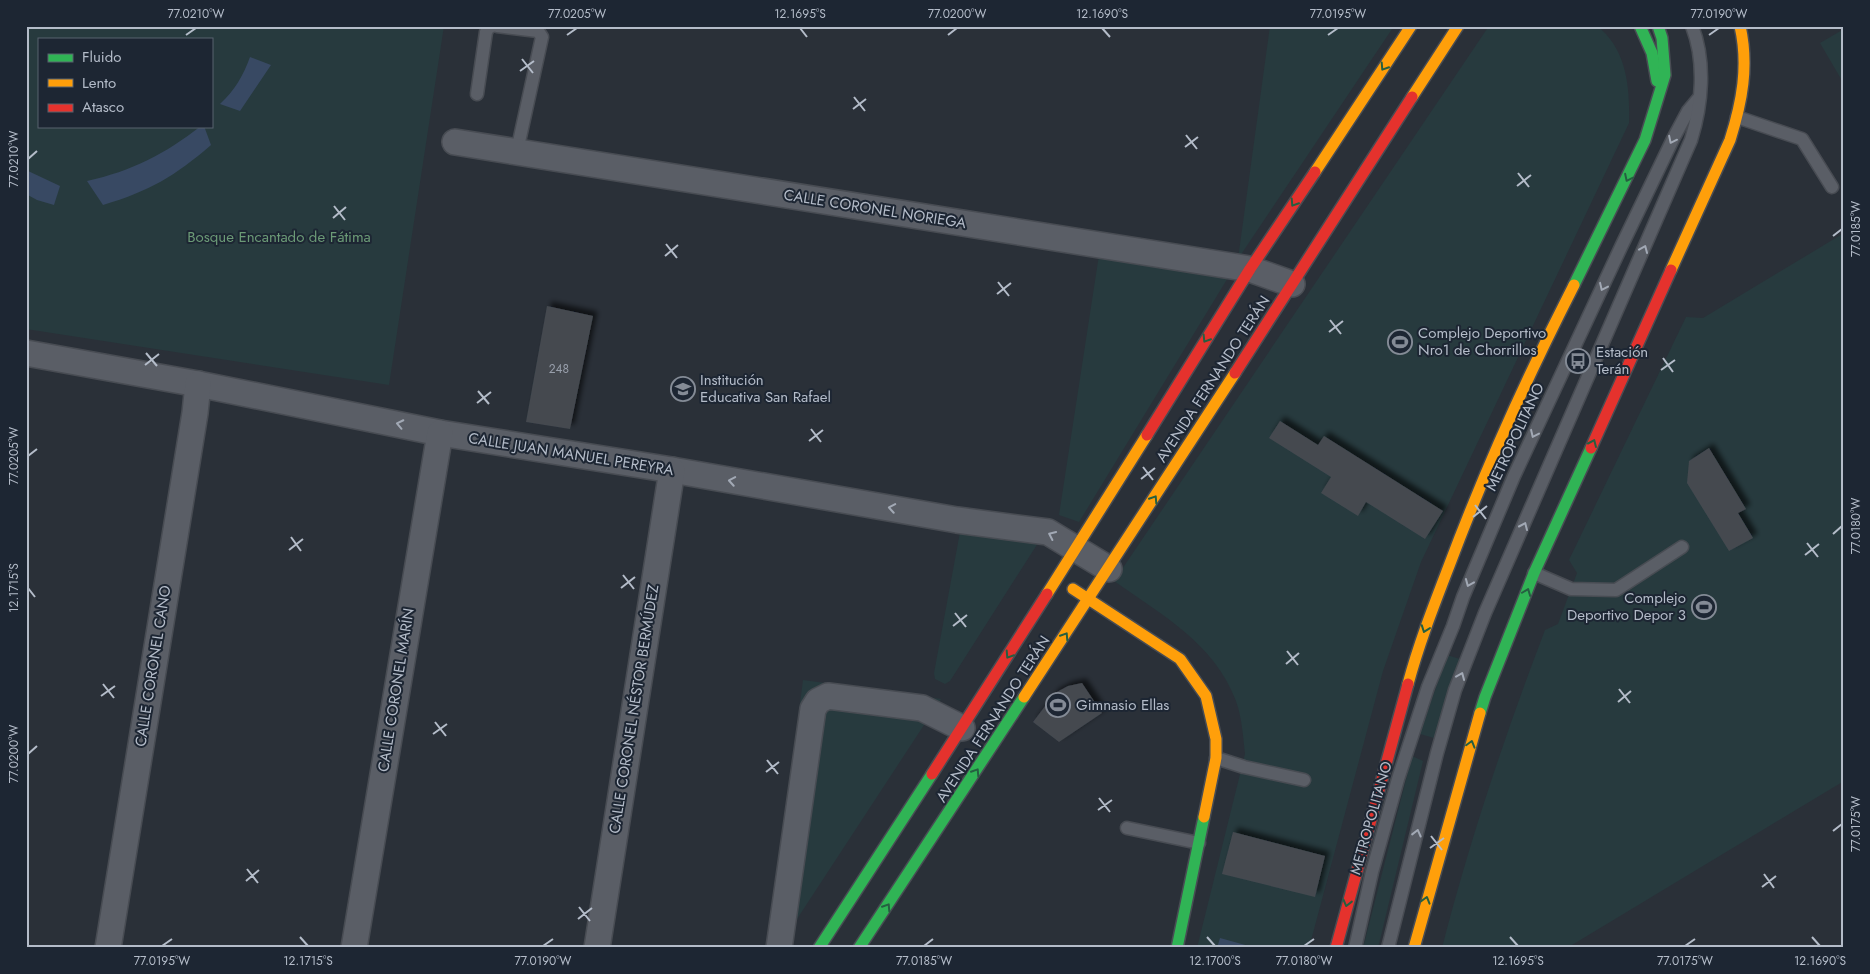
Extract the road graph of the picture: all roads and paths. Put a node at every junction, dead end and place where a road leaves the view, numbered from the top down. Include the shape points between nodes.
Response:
1 (492, 26) edge
2 (497, 26) edge
3 (1410, 26) edge
4 (1640, 26) edge
5 (1658, 26) edge
6 (1692, 26) edge
7 (1740, 26) edge
8 (1457, 27) edge
9 (477, 94) dead end
10 (1698, 99) junction
11 (1658, 100) junction
12 (1737, 117) junction
13 (454, 142) dead end
14 (517, 151) junction
15 (1832, 187) dead end
16 (1250, 269) junction
17 (1292, 284) junction
18 (26, 353) edge
19 (198, 384) junction
20 (440, 433) junction
21 (672, 470) junction
22 (1682, 547) dead end
23 (1077, 548) junction
24 (1109, 569) junction
25 (1534, 573) junction
26 (1057, 579) junction
27 (1089, 599) junction
28 (962, 728) junction
29 (1216, 758) junction
30 (1304, 780) dead end
31 (1127, 828) dead end
32 (1200, 843) junction
33 (108, 948) edge
34 (354, 948) edge
35 (597, 948) edge
36 (779, 948) edge
37 (818, 948) edge
38 (860, 948) edge
39 (1177, 948) edge
40 (1336, 948) edge
41 (1355, 948) edge
42 (1388, 948) edge
43 (1414, 948) edge

1 - 9 lane via 486,32
2 - 14 lane via 538,31 542,37
3 -> 16 main road, AVENIDA FERNANDO TERÁN
4 - 11 main road via 1657,71
5 - 11 main road via 1665,64
6 - 10 lane, METROPOLITANO via 1700,54
7 - 12 main road via 1745,60
8 - 17 main road, AVENIDA FERNANDO TERÁN
10 -> 41 lane, METROPOLITANO via 1673,139 1622,246 1514,476 1463,597 1428,687 1398,779
42 -> 10 lane, METROPOLITANO via 1455,690 1485,613 1685,156 1699,116
11 -> 40 main road via 1634,166 1534,363 1472,504 1418,648
12 - 15 lane via 1802,139
25 -> 12 main road via 1730,140
13 - 14 street, CALLE CORONEL NORIEGA
14 - 16 street, CALLE CORONEL NORIEGA
16 - 17 street, CALLE CORONEL NORIEGA
16 -> 23 main road, AVENIDA FERNANDO TERÁN
24 -> 17 main road, AVENIDA FERNANDO TERÁN
18 - 19 street, CALLE JUAN MANUEL PEREYRA
20 -> 19 street, CALLE JUAN MANUEL PEREYRA
19 - 33 street, CALLE CORONEL CANO
20 - 21 street, CALLE JUAN MANUEL PEREYRA
20 - 34 street, CALLE CORONEL MARÍN
23 -> 21 street, CALLE JUAN MANUEL PEREYRA via 1048,532 957,520
21 - 35 street, CALLE CORONEL NÉSTOR BERMÚDEZ
22 - 25 lane via 1616,590 1571,589
23 - 24 street, CALLE JUAN MANUEL PEREYRA
23 - 26 main road, AVENIDA FERNANDO TERÁN
24 - 27 main road, AVENIDA FERNANDO TERÁN
43 -> 25 main road via 1484,698
26 - 27 main road
26 -> 28 main road, AVENIDA FERNANDO TERÁN
27 - 29 main road via 1180,659 1206,696 1216,739
38 -> 27 main road, AVENIDA FERNANDO TERÁN
28 - 36 street via 922,708 828,696 818,701 813,709
28 - 37 main road, AVENIDA FERNANDO TERÁN
29 - 30 lane
29 - 32 main road
31 - 32 lane
32 - 39 main road

